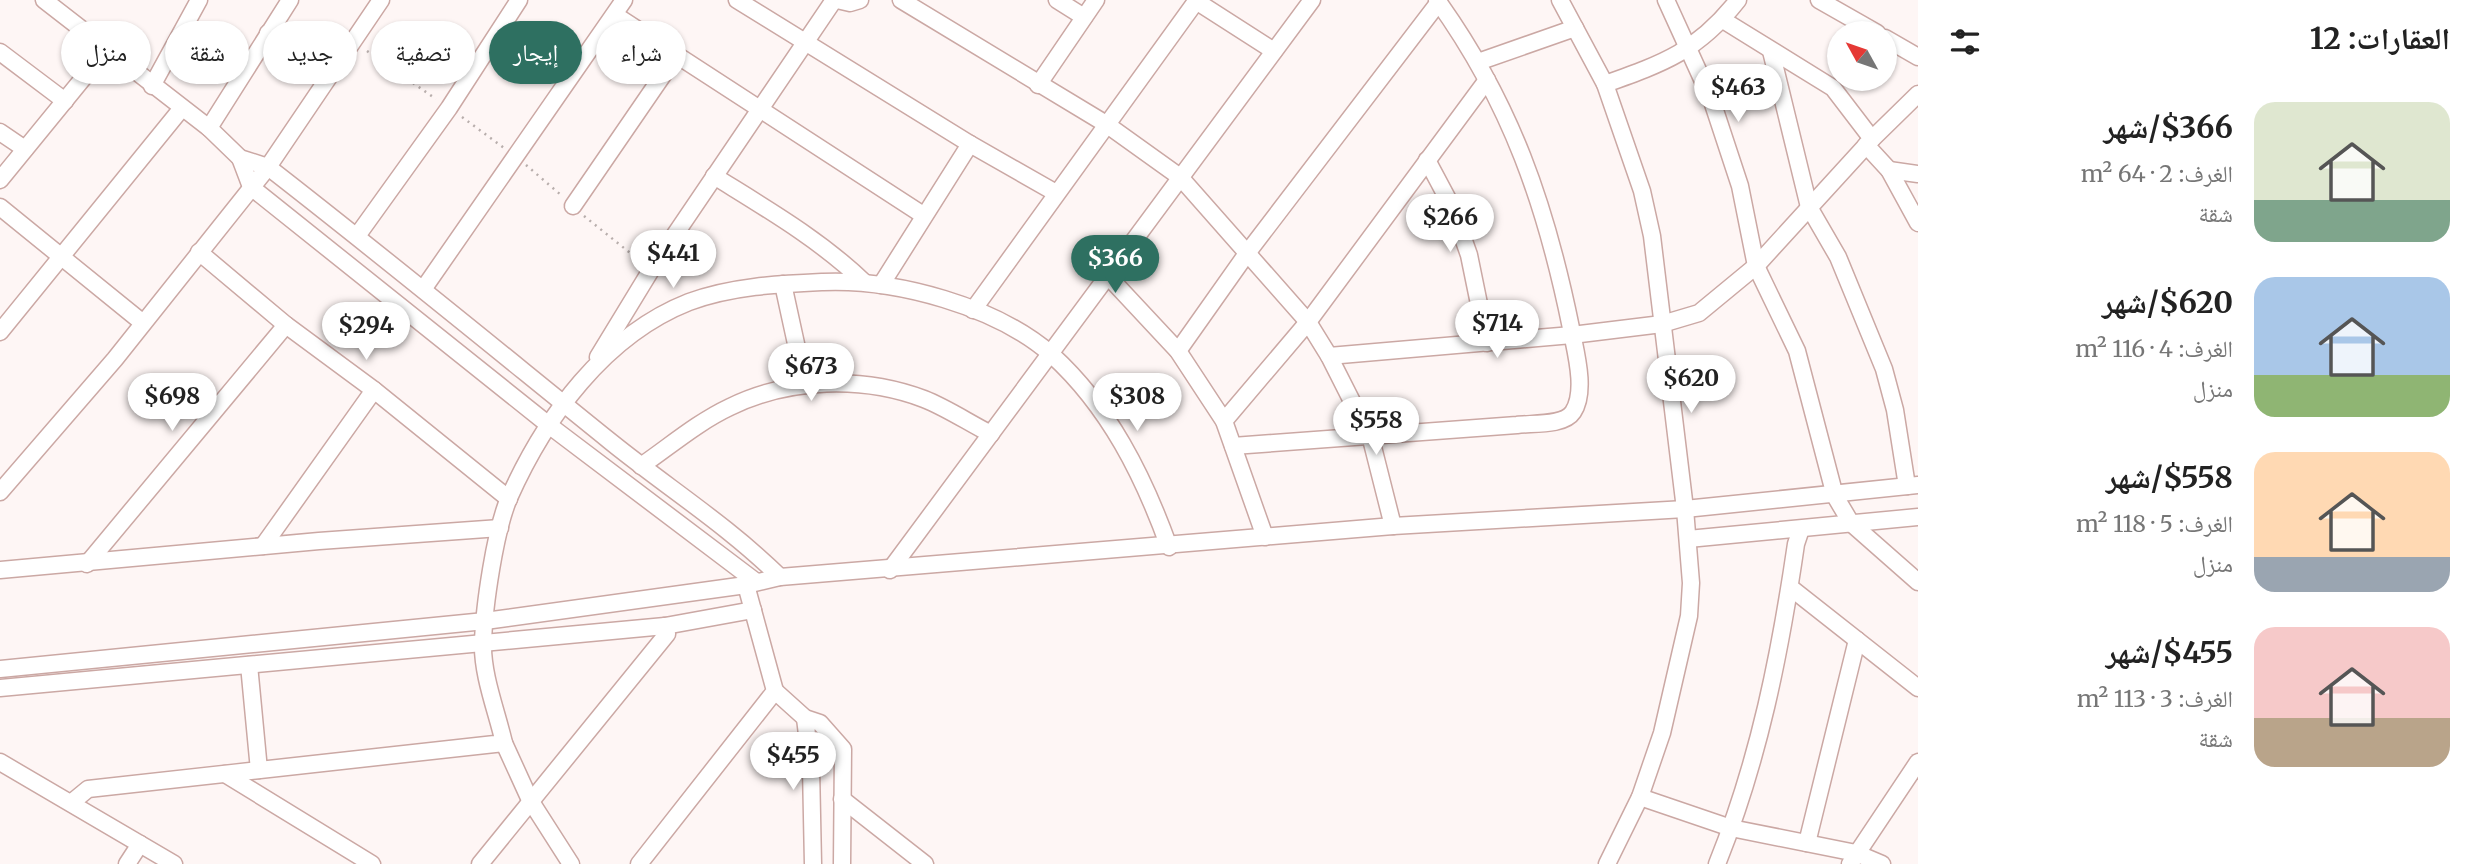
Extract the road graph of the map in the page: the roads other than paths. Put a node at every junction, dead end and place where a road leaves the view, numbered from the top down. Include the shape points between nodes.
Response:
1 (44, 0) edge
2 (200, 0) edge
3 (290, 0) edge
4 (381, 0) edge
5 (519, 0) edge
6 (624, 0) edge
7 (737, 0) edge
8 (835, 0) edge
9 (860, 0) edge
10 (901, 0) edge
11 (1057, 0) edge
12 (1096, 0) edge
13 (1312, 0) edge
14 (1560, 0) edge
15 (1666, 0) edge
16 (1738, 0) edge
17 (1819, 0) edge
18 (1197, 1) edge
19 (1438, 1) edge
20 (615, 15) junction
21 (1084, 17) junction
22 (1723, 20) junction
23 (71, 21) edge
24 (276, 21) edge
25 (624, 21) edge
26 (1856, 21) edge
27 (1575, 28) junction
28 (357, 35) edge
29 (263, 41) edge
30 (805, 44) junction
31 (1897, 45) edge
32 (1689, 50) junction
33 (1274, 51) junction
34 (1771, 51) junction
35 (0, 52) edge
36 (1918, 57) edge
37 (686, 62) edge
38 (1478, 62) junction
39 (1487, 80) junction
40 (79, 84) edge
41 (150, 84) edge
42 (324, 84) edge
43 (657, 84) edge
44 (1605, 84) junction
45 (1038, 85) junction
46 (152, 86) junction
47 (1918, 94) edge
48 (65, 101) junction
49 (181, 108) junction
50 (760, 110) junction
51 (1106, 124) junction
52 (209, 128) junction
53 (0, 132) edge
54 (1869, 142) junction
55 (970, 144) junction
56 (25, 149) junction
57 (240, 158) junction
58 (1427, 160) junction
59 (268, 167) junction
60 (1889, 170) junction
61 (1918, 174) edge
62 (714, 176) junction
63 (1180, 177) junction
64 (0, 180) edge
65 (251, 187) junction
66 (1056, 193) junction
67 (573, 206) dead end
68 (0, 207) edge
69 (1809, 207) junction
70 (923, 215) junction
71 (1918, 223) edge
72 (357, 236) junction
73 (199, 252) junction
74 (1248, 253) junction
75 (60, 256) junction
76 (1756, 265) junction
77 (1107, 275) junction
78 (864, 282) junction
79 (783, 284) junction
80 (881, 285) junction
81 (424, 288) junction
82 (973, 310) junction
83 (1308, 322) junction
84 (143, 323) junction
85 (1661, 324) junction
86 (286, 325) junction
87 (0, 332) edge
88 (1572, 335) junction
89 (1487, 343) junction
90 (1178, 351) junction
91 (1050, 353) junction
92 (1329, 356) junction
93 (589, 372) junction
94 (805, 385) junction
95 (374, 390) junction
96 (564, 404) junction
97 (1224, 421) junction
98 (550, 426) junction
99 (990, 434) junction
100 (1371, 439) junction
101 (1233, 446) junction
102 (641, 466) junction
103 (1912, 486) edge
104 (0, 492) edge
105 (1835, 496) junction
106 (509, 499) junction
107 (1685, 509) junction
108 (1918, 517) edge
109 (1851, 523) junction
110 (1393, 526) junction
111 (500, 528) junction
112 (1801, 530) junction
113 (1265, 537) junction
114 (1688, 538) junction
115 (262, 546) junction
116 (1169, 547) junction
117 (87, 564) junction
118 (0, 570) edge
119 (890, 570) junction
120 (780, 577) junction
121 (1918, 582) edge
122 (750, 583) junction
123 (1791, 587) junction
124 (753, 610) junction
125 (485, 621) junction
126 (665, 626) junction
127 (1857, 640) junction
128 (483, 643) junction
129 (249, 665) junction
130 (0, 669) edge
131 (0, 688) edge
132 (1918, 688) edge
133 (775, 691) junction
134 (805, 718) junction
135 (504, 743) junction
136 (0, 762) edge
137 (1918, 762) edge
138 (259, 770) junction
139 (226, 774) junction
140 (1640, 797) junction
141 (842, 799) junction
142 (530, 800) junction
143 (71, 803) junction
144 (1731, 828) junction
145 (1807, 843) junction
146 (139, 844) junction
147 (1853, 859) edge
148 (127, 864) edge
149 (174, 864) edge
150 (372, 864) edge
151 (480, 864) edge
152 (571, 864) edge
153 (639, 864) edge
154 (813, 864) edge
155 (842, 864) edge
156 (925, 864) edge
157 (1607, 864) edge
158 (1717, 864) edge
159 (1882, 864) edge

1 - 23 street
2 - 46 street
3 - 24 street
4 - 28 street
5 - 72 street
6 - 20 street
7 - 30 street
8 - 9 street
8 - 30 street
10 - 45 street
11 - 21 street
12 - 21 street
13 - 33 street
14 - 27 street
15 - 32 street
16 - 22 street
17 - 26 street
18 - 33 street
18 - 51 street
19 - 38 street
19 - 74 street
20 - 25 street
20 - 81 street
21 - 45 street
22 - 32 street
22 - 34 street
27 - 38 street
27 - 44 street
29 - 52 street
30 - 50 street
30 - 55 street
31 - 36 street
32 - 44 street
32 - 76 street via 1712,101 1740,186
33 - 63 street
34 - 54 street via 1833,88
34 - 69 street
35 - 48 street
37 - 50 street
38 - 39 street
39 - 58 street
39 - 88 street via 1517,141 1550,232
40 - 48 street
41 - 46 street
42 - 59 street
43 - 67 street
44 - 85 street via 1642,191 1659,279
45 - 51 street
46 - 49 street
47 - 54 street
48 - 56 street
49 - 52 street
49 - 75 street
50 - 62 street
50 - 70 street
51 - 63 street
51 - 66 street
52 - 57 street
53 - 56 street
54 - 60 street
54 - 69 street
55 - 66 street
55 - 70 street
56 - 64 street
57 - 59 street
57 - 65 street
58 - 83 street
58 - 89 street via 1452,207 1469,255
59 - 65 street
59 - 72 street
60 - 61 street
60 - 71 street
62 - 78 street via 839,257
62 - 93 street
63 - 74 street
63 - 77 street
65 - 73 street
65 - 98 street
66 - 82 street
68 - 75 street
69 - 76 street
69 - 103 street via 1838,257 1870,330
70 - 80 street
72 - 81 street
73 - 84 street
73 - 86 street
74 - 83 street
74 - 90 street
75 - 84 street
75 - 87 street
76 - 85 street via 1699,313
76 - 105 street via 1797,351
77 - 90 street
77 - 91 street
78 - 79 street
78 - 80 street
79 - 93 street via 692,301 669,311
79 - 94 street
80 - 82 street
81 - 96 street
82 - 91 street
83 - 92 street
83 - 97 street
84 - 104 street
85 - 88 street
85 - 107 street
86 - 95 street
86 - 117 street
88 - 89 street
88 - 100 street via 1577,401 1566,418
89 - 92 street
90 - 97 street
91 - 99 street
91 - 116 street via 1091,395 1114,430 1147,488
92 - 100 street
93 - 96 street
94 - 99 street via 839,382 924,399
94 - 102 street via 752,397 728,408
95 - 106 street
95 - 115 street
96 - 98 street
96 - 102 street
97 - 101 street
98 - 106 street
98 - 122 street
99 - 119 street
100 - 101 street
100 - 110 street
101 - 113 street
102 - 120 street via 740,538
103 - 105 street
105 - 107 street
105 - 109 street
106 - 111 street
107 - 110 street
107 - 114 street
108 - 109 street
109 - 112 street
109 - 121 street
110 - 113 street
111 - 115 street
111 - 125 street
112 - 114 street
112 - 123 street
113 - 116 street
114 - 140 street via 1689,616 1662,733
115 - 117 street
116 - 119 street
117 - 118 street
119 - 120 street
120 - 122 street
122 - 124 street
122 - 125 street
123 - 127 street
123 - 144 street via 1771,694
124 - 126 street
124 - 133 street
125 - 128 street
125 - 130 street
126 - 128 street
126 - 142 street via 667,634
127 - 132 street
127 - 145 street
128 - 129 street
128 - 135 street
129 - 131 street
129 - 138 street
133 - 134 street
133 - 153 street
134 - 141 street via 820,723 843,750
134 - 154 street
135 - 138 street
135 - 142 street
136 - 143 street
137 - 147 street
138 - 139 street
139 - 143 street via 88,789
139 - 150 street
140 - 144 street
140 - 157 street
141 - 155 street
141 - 156 street
142 - 151 street
142 - 152 street
143 - 146 street
144 - 145 street
144 - 158 street
145 - 147 street
146 - 148 street
146 - 149 street
147 - 159 street

